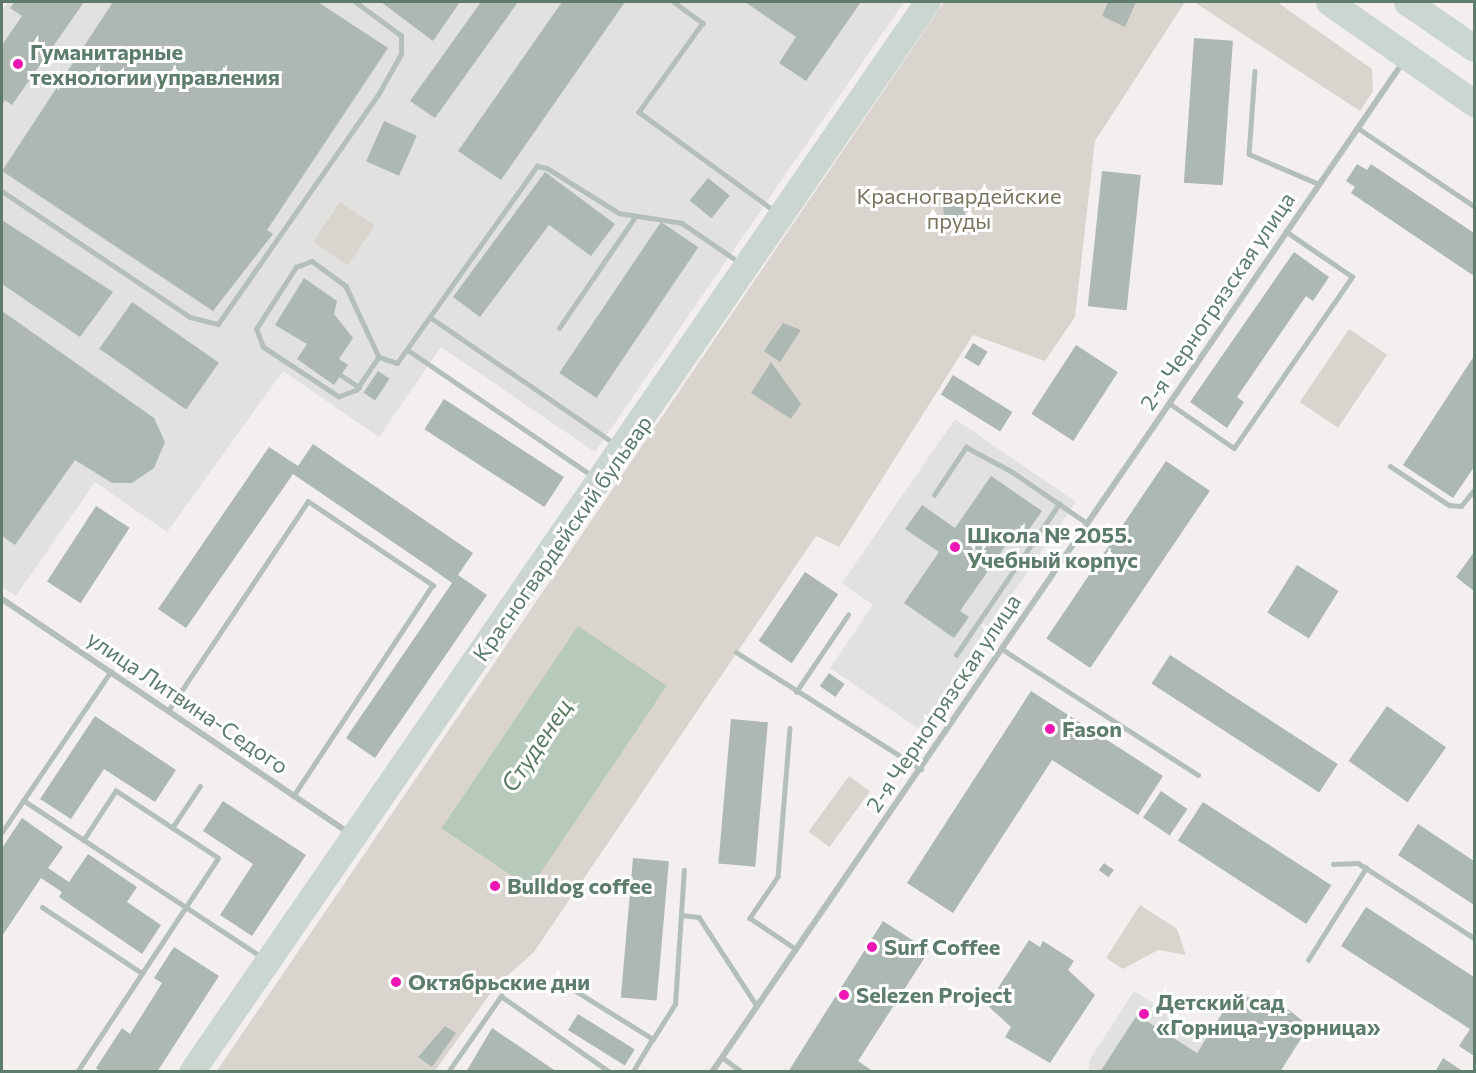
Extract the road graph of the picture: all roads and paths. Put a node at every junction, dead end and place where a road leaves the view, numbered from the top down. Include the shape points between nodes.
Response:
1 (355, 2) edge
2 (675, 2) edge
3 (928, 2) edge
4 (1329, 2) edge
5 (1407, 2) edge
6 (1474, 48) edge
7 (1407, 56) junction
8 (1255, 72) dead end
9 (1474, 103) edge
10 (1358, 128) junction
11 (1319, 184) junction
12 (2, 191) edge
13 (1474, 207) edge
14 (782, 216) junction
15 (635, 217) junction
16 (1286, 232) junction
17 (747, 267) junction
18 (430, 317) junction
19 (559, 328) dead end
20 (408, 350) junction
21 (380, 357) junction
22 (341, 375) dead end
23 (359, 387) junction
24 (1169, 403) junction
25 (623, 450) junction
26 (1390, 466) dead end
27 (601, 482) junction
28 (1474, 490) edge
29 (934, 495) dead end
30 (1059, 504) junction
31 (1088, 523) junction
32 (2, 599) edge
33 (848, 615) dead end
34 (1002, 649) junction
35 (736, 652) dead end
36 (956, 655) dead end
37 (111, 671) junction
38 (796, 692) junction
39 (168, 711) junction
40 (790, 728) dead end
41 (921, 769) junction
42 (1198, 775) dead end
43 (200, 786) dead end
44 (294, 796) junction
45 (23, 801) junction
46 (172, 828) junction
47 (2, 832) edge
48 (354, 836) junction
49 (84, 840) junction
50 (1333, 864) dead end
51 (1366, 868) junction
52 (684, 870) dead end
53 (42, 907) dead end
54 (185, 907) junction
55 (681, 915) junction
56 (1474, 938) edge
57 (796, 949) junction
58 (1308, 960) dead end
59 (268, 962) junction
60 (142, 973) junction
61 (562, 983) dead end
62 (757, 1006) junction
63 (653, 1039) junction
64 (722, 1057) junction
65 (77, 1071) edge
66 (192, 1071) edge
67 (448, 1071) edge
68 (610, 1071) edge
69 (633, 1071) edge
70 (712, 1071) edge
71 (742, 1071) edge

1 - 12 lane via 401,36 401,54 380,93 218,324 190,316
2 - 14 lane via 703,23 639,112
3 - 14 street, Красногвардейский бульвар
4 - 7 main road
5 - 6 main road
7 - 9 main road
7 - 10 street, 2-я Черногрязская улица
8 - 11 lane via 1250,154
10 - 11 street, 2-я Черногрязская улица
10 - 13 lane
11 - 16 street, 2-я Черногрязская улица
14 - 17 street, Красногвардейский бульвар
15 - 17 lane via 682,223
15 - 18 lane via 608,208 547,168 537,166
15 - 19 lane
16 - 24 street, 2-я Черногрязская улица
16 - 24 lane via 1352,277 1234,448
17 - 25 street, Красногвардейский бульвар
18 - 20 lane
18 - 25 lane
20 - 21 lane via 394,364
20 - 27 lane
21 - 23 lane
21 - 23 lane via 346,286 312,261 296,267 258,323 258,341 332,394 345,397
22 - 23 lane
24 - 31 street, 2-я Черногрязская улица
25 - 27 street, Красногвардейский бульвар
26 - 28 lane via 1449,505 1461,506
27 - 48 street, Красногвардейский бульвар
29 - 30 lane via 966,447
30 - 31 lane
30 - 36 lane
31 - 34 street, 2-я Черногрязская улица
32 - 37 street, улица Литвина-Седого
33 - 38 lane
34 - 41 street, 2-я Черногрязская улица
34 - 42 lane
35 - 38 lane
37 - 39 street, улица Литвина-Седого
37 - 45 lane
38 - 41 lane via 825,704
39 - 44 street, улица Литвина-Седого
39 - 44 lane via 308,501 434,585
40 - 57 lane via 778,877 750,918
41 - 57 street, 2-я Черногрязская улица
43 - 46 lane
44 - 48 street, улица Литвина-Седого
45 - 47 lane
45 - 49 lane
46 - 49 lane via 116,791
46 - 54 lane via 218,858
48 - 59 street, Красногвардейский бульвар
49 - 54 lane
50 - 51 lane via 1351,862
51 - 56 lane
51 - 58 lane
52 - 55 lane
53 - 60 lane
54 - 59 lane
54 - 60 lane
55 - 62 lane via 699,917
55 - 63 lane via 675,1004
57 - 62 street, 2-я Черногрязская улица
59 - 66 street, Красногвардейский бульвар
60 - 65 lane
61 - 63 lane
62 - 64 street, 2-я Черногрязская улица
63 - 69 lane
64 - 70 street, 2-я Черногрязская улица
64 - 71 lane
67 - 68 lane via 501,996

